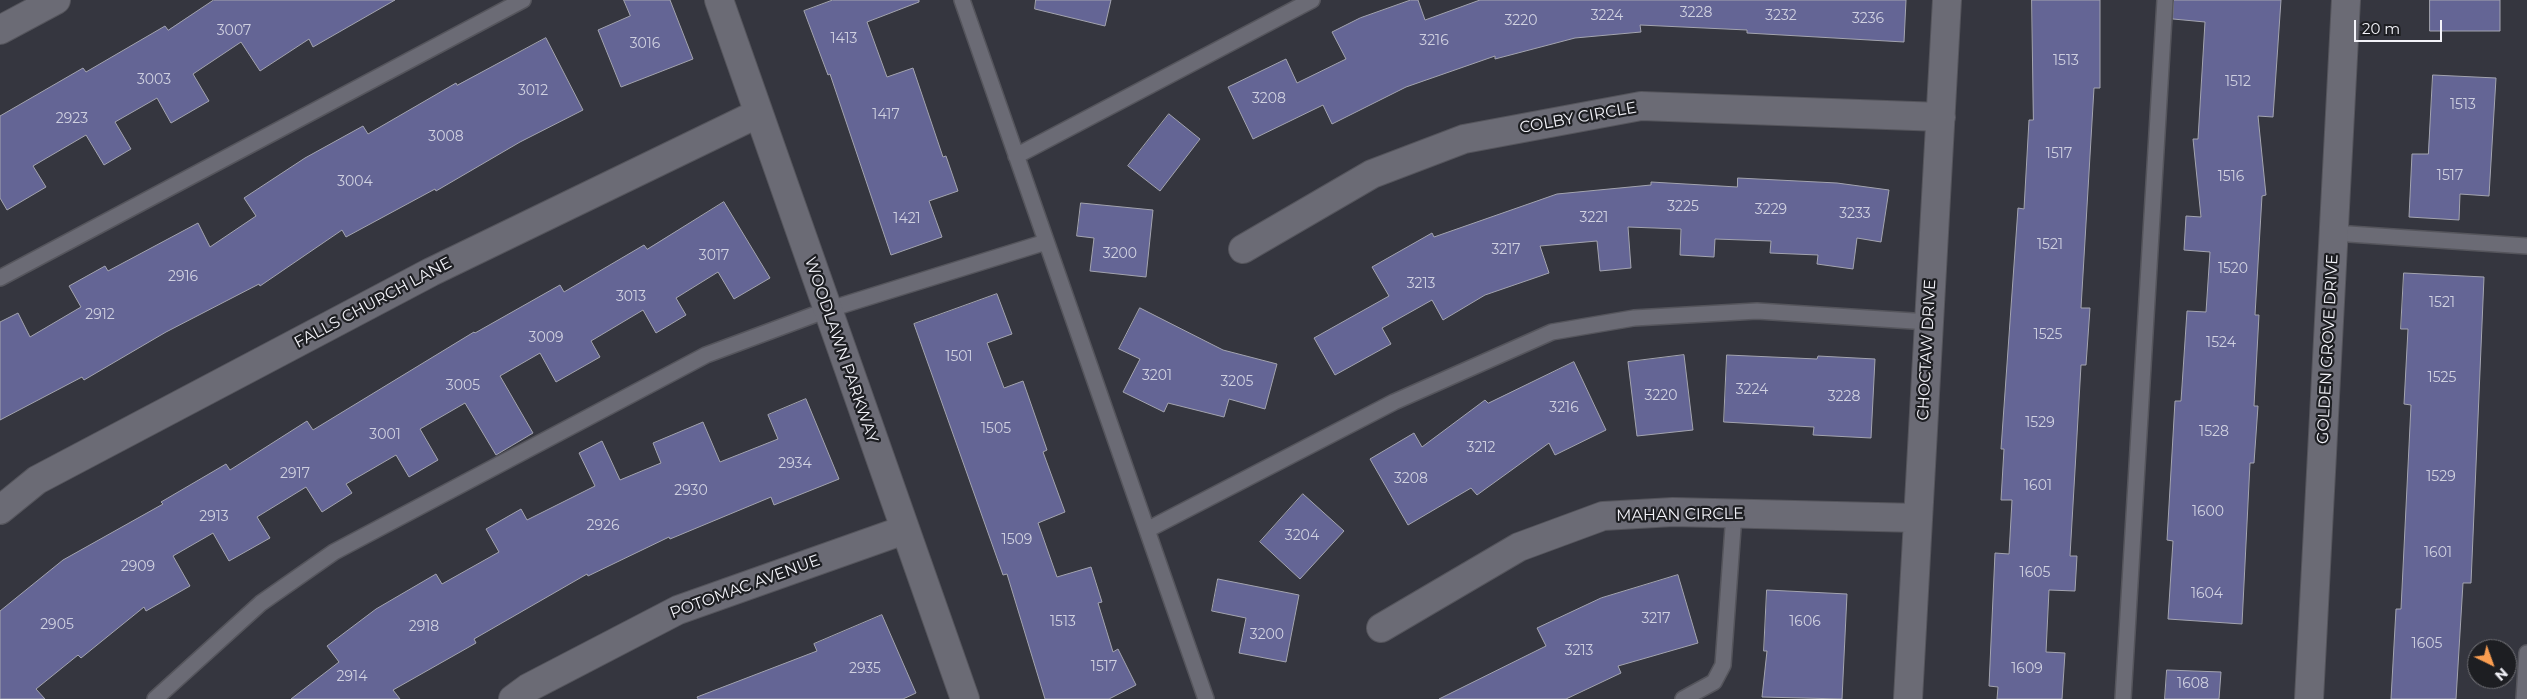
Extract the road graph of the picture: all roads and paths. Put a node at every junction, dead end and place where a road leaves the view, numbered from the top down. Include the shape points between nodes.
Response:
1 (56, 0) edge
2 (524, 0) edge
3 (719, 0) edge
4 (962, 0) edge
5 (1312, 0) edge
6 (1947, 0) edge
7 (2165, 0) edge
8 (2346, 0) edge
9 (0, 30) edge
10 (757, 114) junction
11 (1941, 117) junction
12 (1016, 156) junction
13 (2334, 233) junction
14 (1046, 242) junction
15 (2527, 246) edge
16 (1243, 249) dead end
17 (0, 278) edge
18 (827, 310) junction
19 (1929, 322) junction
20 (0, 510) edge
21 (1734, 514) junction
22 (1918, 518) junction
23 (904, 530) junction
24 (1147, 530) junction
25 (1381, 628) dead end
26 (2527, 653) edge
27 (155, 699) edge
28 (513, 699) edge
29 (964, 699) edge
30 (1206, 699) edge
31 (1683, 699) edge
32 (1908, 699) edge
33 (2122, 699) edge
34 (2309, 699) edge
35 (2524, 699) edge

1 - 9 street
2 - 17 lane
3 - 10 street, WOODLAWN PARKWAY
4 - 12 lane
5 - 12 lane
6 - 11 street, CHOCTAW DRIVE
7 - 33 lane
8 - 13 street, GOLDEN GROVE DRIVE
10 - 18 street, WOODLAWN PARKWAY
10 - 20 street, FALLS CHURCH LANE via 431,272 37,480
11 - 16 street, COLBY CIRCLE via 1642,106 1474,137 1372,174
11 - 19 street, CHOCTAW DRIVE
12 - 14 lane
13 - 15 lane
13 - 34 street, GOLDEN GROVE DRIVE
14 - 18 lane
14 - 24 lane
18 - 23 street, WOODLAWN PARKWAY
18 - 27 lane via 706,355 334,552 261,603
19 - 22 street, CHOCTAW DRIVE
19 - 24 lane via 1757,311 1634,318 1552,332 1394,402
21 - 22 street, MAHAN CIRCLE
21 - 25 street, MAHAN CIRCLE via 1673,512 1603,516 1519,547
21 - 31 lane via 1723,665 1714,682
22 - 32 street, CHOCTAW DRIVE
23 - 28 street, POTOMAC AVENUE via 678,610 528,688
23 - 29 street, WOODLAWN PARKWAY
24 - 30 lane
26 - 35 lane

